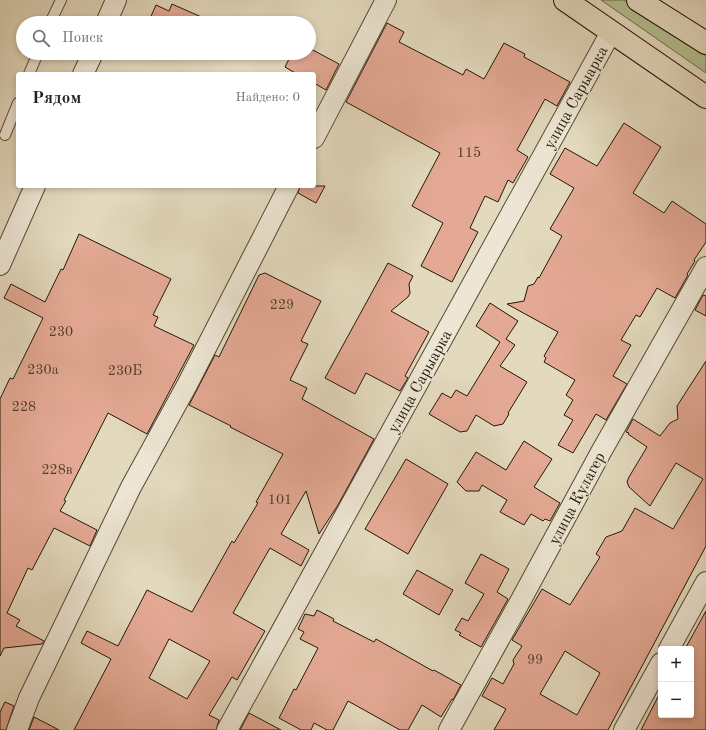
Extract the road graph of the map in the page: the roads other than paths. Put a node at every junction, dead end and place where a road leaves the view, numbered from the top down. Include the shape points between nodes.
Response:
1 (61, 0) edge
2 (116, 0) edge
3 (386, 0) edge
4 (565, 0) edge
5 (638, 0) edge
6 (53, 16) edge
7 (109, 16) edge
8 (611, 32) junction
9 (706, 43) edge
10 (35, 60) edge
11 (90, 60) edge
12 (30, 72) edge
13 (84, 72) edge
14 (706, 97) edge
15 (16, 108) edge
16 (316, 134) edge
17 (5, 135) dead end
18 (34, 188) edge
19 (288, 188) edge
20 (0, 265) edge
21 (706, 267) edge
22 (706, 582) edge
23 (671, 646) edge
24 (658, 668) edge
25 (17, 730) edge
26 (227, 730) edge
27 (449, 730) edge
28 (624, 730) edge

1 - 6 lane
2 - 7 street
3 - 16 street
4 - 8 highway
5 - 9 highway
8 - 14 highway
8 - 26 street, улица Сарыарка
10 - 12 lane
11 - 13 street
15 - 17 lane
18 - 20 street
19 - 25 street via 131,487 29,698
21 - 27 street, улица Кулагер via 600,452
22 - 23 street
24 - 28 street

